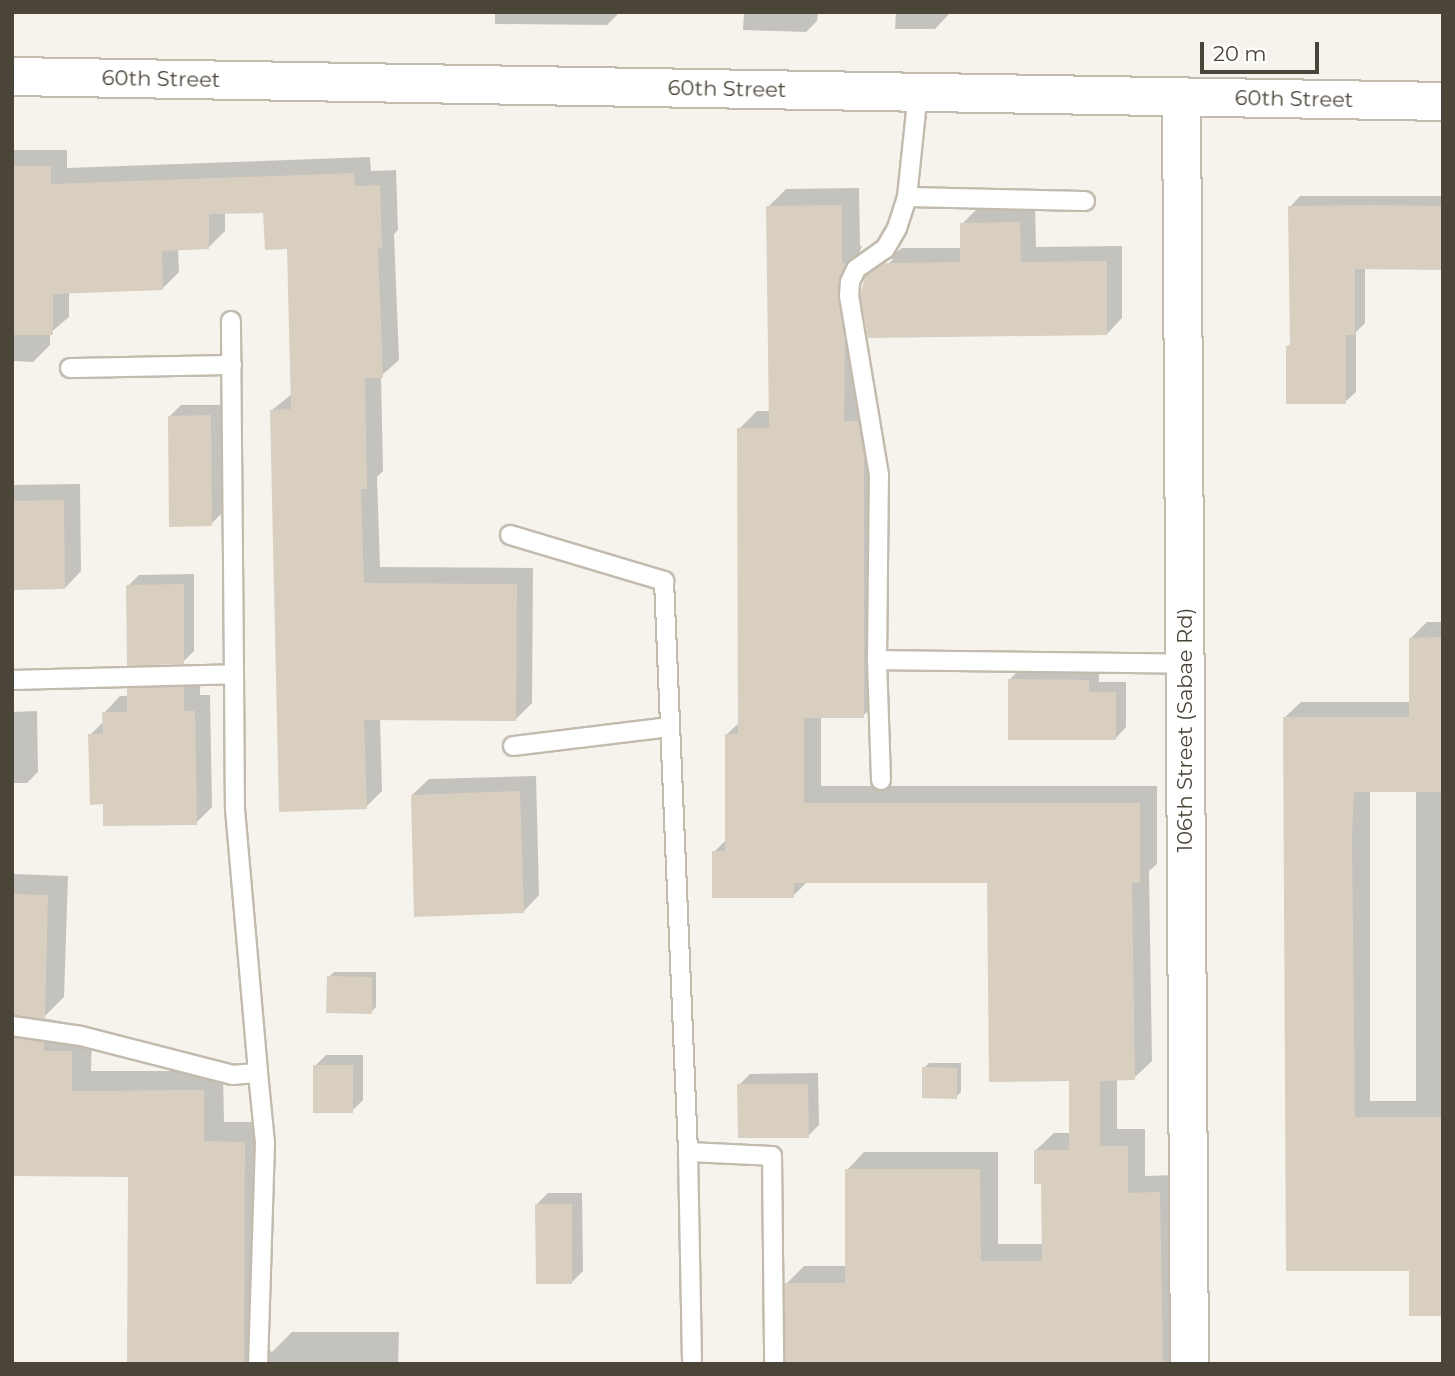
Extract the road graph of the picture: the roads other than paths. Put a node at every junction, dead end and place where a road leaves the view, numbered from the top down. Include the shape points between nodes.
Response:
1 (12, 76) edge
2 (918, 93) junction
3 (1181, 97) junction
4 (1443, 102) edge
5 (907, 197) junction
6 (1086, 201) dead end
7 (231, 321) dead end
8 (232, 365) junction
9 (70, 368) dead end
10 (510, 535) dead end
11 (877, 660) junction
12 (1185, 664) junction
13 (234, 674) junction
14 (12, 680) edge
15 (669, 727) junction
16 (513, 746) dead end
17 (881, 780) dead end
18 (12, 1026) edge
19 (258, 1073) junction
20 (688, 1152) junction
21 (258, 1364) edge
22 (692, 1364) edge
23 (774, 1364) edge
24 (1189, 1364) edge

1 - 2 street, 60th Street
2 - 3 street, 60th Street
2 - 5 lane
3 - 4 street, 60th Street
3 - 12 street, 106th Street (Sabae Rd)
5 - 6 lane
5 - 11 lane via 885,249 856,269 849,296 880,475
7 - 8 lane
8 - 9 lane
8 - 13 lane
10 - 15 lane via 664,581
11 - 12 lane
11 - 17 lane
12 - 24 street, 106th Street (Sabae Rd)
13 - 14 lane
13 - 19 lane via 235,809
15 - 16 lane
15 - 20 lane
18 - 19 lane via 81,1036 233,1075
19 - 21 lane via 265,1143
20 - 22 lane
20 - 23 lane via 772,1156

